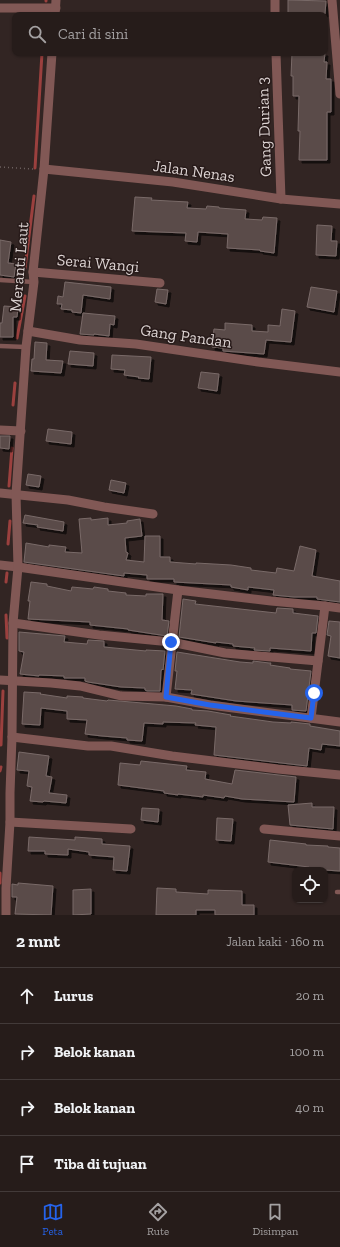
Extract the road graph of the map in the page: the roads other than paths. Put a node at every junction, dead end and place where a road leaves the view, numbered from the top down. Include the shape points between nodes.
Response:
1 (275, 0) edge
2 (332, 0) edge
3 (0, 8) edge
4 (56, 8) edge
5 (275, 12) edge
6 (52, 56) edge
7 (276, 56) edge
8 (340, 94) edge
9 (44, 169) junction
10 (281, 199) junction
11 (340, 204) edge
12 (33, 272) junction
13 (0, 280) edge
14 (34, 282) junction
15 (160, 283) dead end
16 (28, 331) junction
17 (0, 346) edge
18 (26, 347) junction
19 (340, 372) edge
20 (0, 430) edge
21 (21, 431) junction
22 (0, 493) edge
23 (16, 494) junction
24 (153, 514) dead end
25 (0, 565) edge
26 (18, 567) junction
27 (178, 590) junction
28 (324, 606) junction
29 (340, 608) edge
30 (13, 623) junction
31 (171, 642) junction
32 (318, 661) junction
33 (0, 680) edge
34 (12, 680) junction
35 (166, 697) junction
36 (311, 718) junction
37 (340, 722) edge
38 (12, 737) junction
39 (340, 775) edge
40 (0, 793) edge
41 (10, 793) junction
42 (10, 822) junction
43 (131, 829) dead end
44 (264, 829) dead end
45 (340, 836) edge
46 (3, 888) edge
47 (6, 915) edge

1 - 5 street
2 - 8 street
3 - 4 street
6 - 9 street, Meranti Laut
7 - 10 street, Gang Durian 3
9 - 10 street, Jalan Nenas via 173,182
9 - 12 street, Meranti Laut
10 - 11 street, Jalan Nenas
12 - 14 street, Meranti Laut
12 - 15 street, Serai Wangi
13 - 14 lane
14 - 16 street, Meranti Laut
16 - 18 street, Meranti Laut
16 - 19 street, Gang Pandan via 80,340 136,344
17 - 18 lane
18 - 21 street, Meranti Laut
20 - 21 street
21 - 23 street, Meranti Laut
22 - 23 street
23 - 24 street
23 - 26 street, Meranti Laut
25 - 26 street
26 - 27 street
26 - 30 street, Meranti Laut
27 - 28 street
27 - 31 street
28 - 29 street
28 - 32 street
30 - 31 street
30 - 34 street, Meranti Laut
31 - 32 street via 225,653
31 - 35 street
32 - 36 street
33 - 34 street
34 - 35 street via 80,686 121,696
34 - 38 street, Meranti Laut
35 - 36 street
36 - 37 street
38 - 39 street via 88,746 111,746 202,760
38 - 41 street, Meranti Laut
40 - 41 street
41 - 42 street, Meranti Laut
42 - 43 street
42 - 46 street, Meranti Laut
44 - 45 street
46 - 47 street, Meranti Laut

